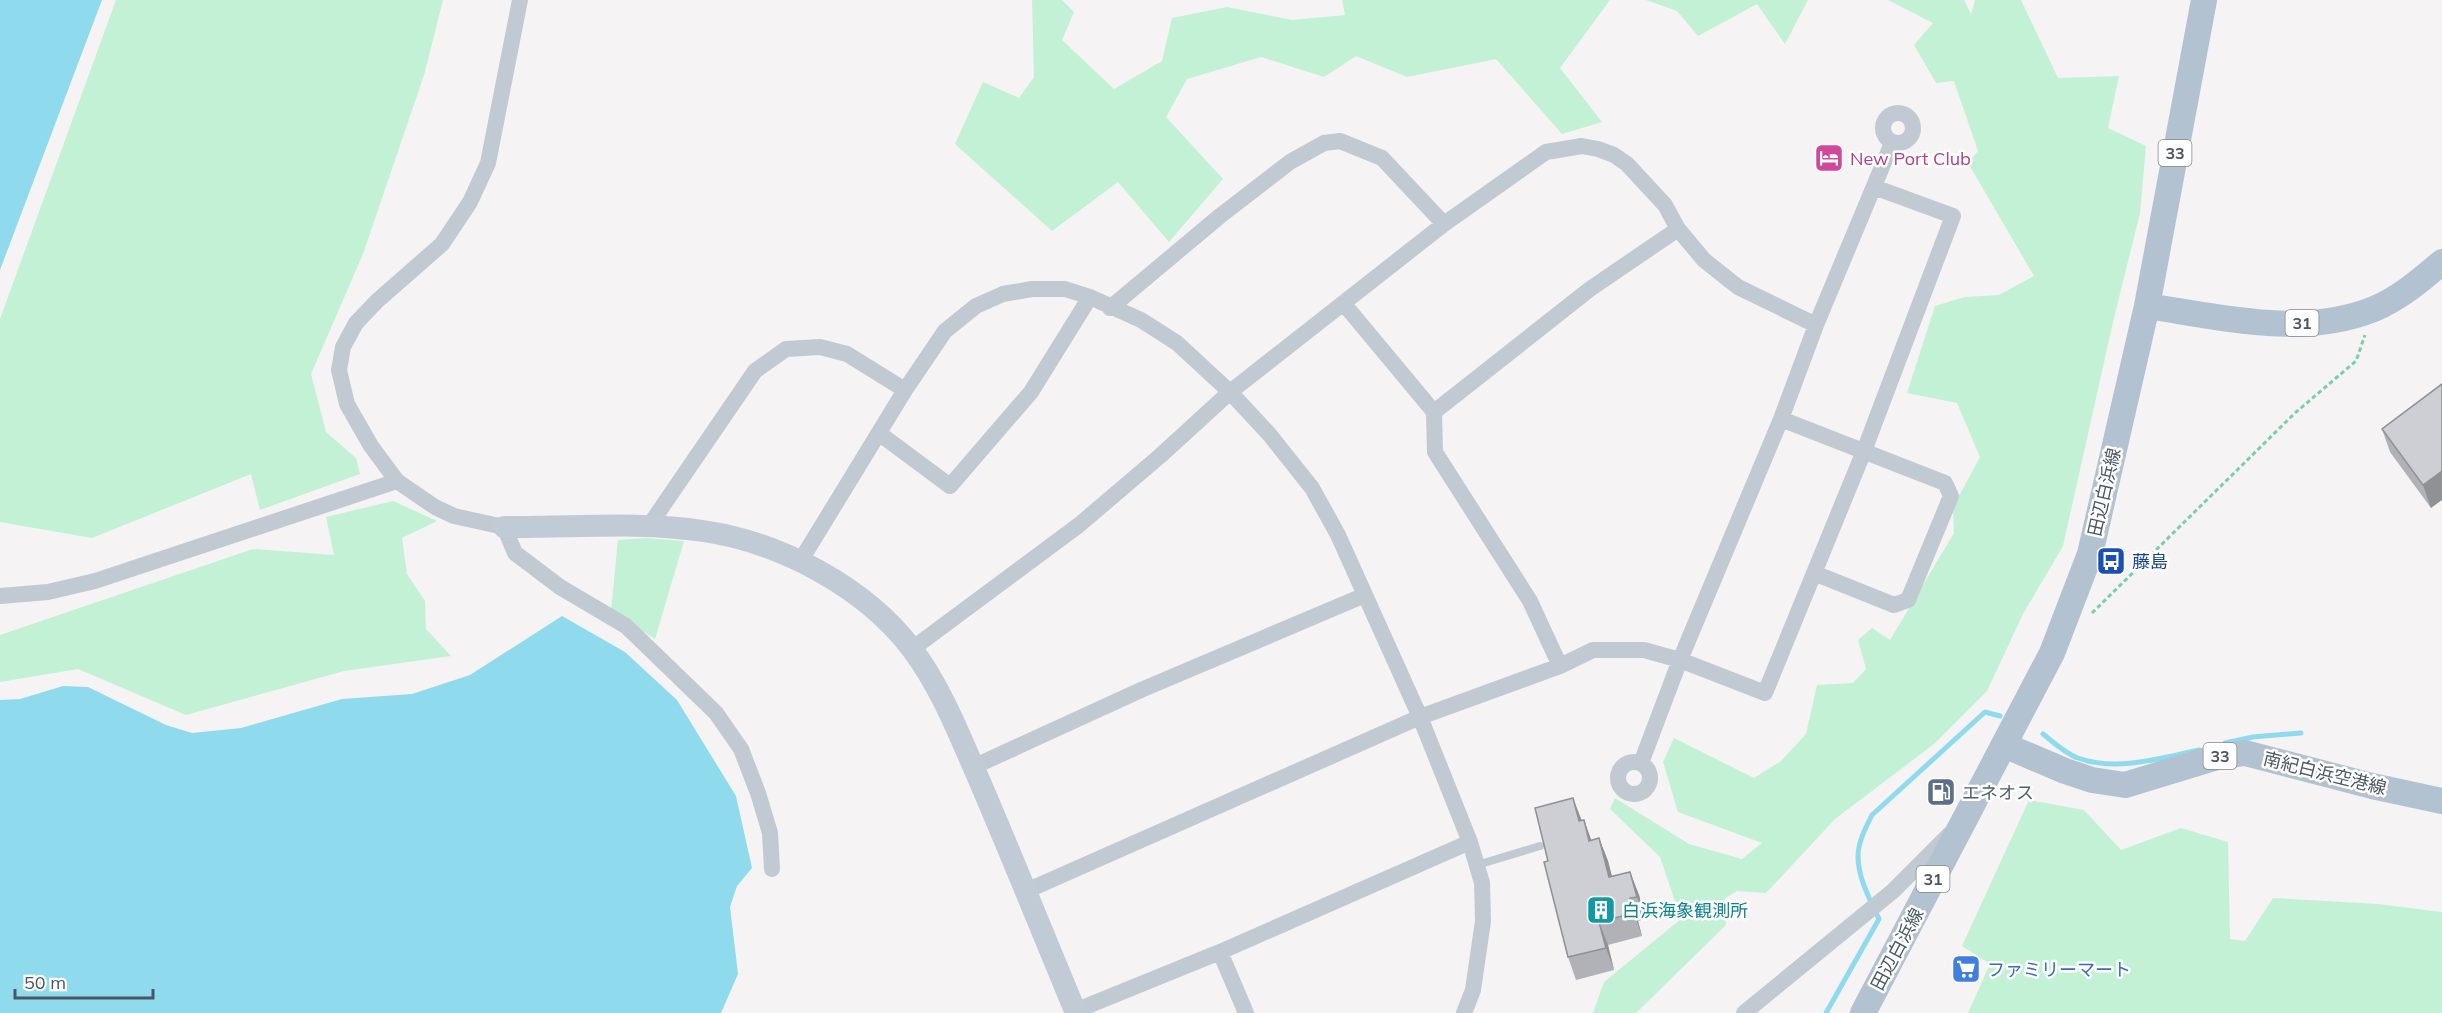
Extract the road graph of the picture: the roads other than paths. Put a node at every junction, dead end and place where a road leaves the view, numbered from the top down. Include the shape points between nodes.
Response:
1 (520, 0) edge
2 (2204, 0) edge
3 (1892, 142) dead end
4 (1874, 187) junction
5 (1444, 224) junction
6 (1678, 229) junction
7 (2442, 262) edge
8 (1090, 297) junction
9 (1344, 304) junction
10 (2147, 306) junction
11 (1110, 308) junction
12 (1816, 325) junction
13 (905, 390) junction
14 (1230, 392) junction
15 (1434, 412) junction
16 (1781, 420) junction
17 (880, 434) junction
18 (1864, 451) junction
19 (397, 481) junction
20 (648, 526) junction
21 (504, 527) junction
22 (801, 560) junction
23 (1814, 573) junction
24 (1365, 595) junction
25 (0, 596) edge
26 (912, 649) junction
27 (1680, 660) junction
28 (1560, 666) junction
29 (1419, 717) junction
30 (2004, 745) junction
31 (1641, 762) dead end
32 (973, 767) junction
33 (2442, 801) edge
34 (1965, 819) junction
35 (1470, 842) junction
36 (1540, 846) edge
37 (1477, 865) junction
38 (772, 869) dead end
39 (1026, 891) junction
40 (1220, 952) junction
41 (1075, 1012) edge
42 (1246, 1013) edge
43 (1464, 1013) edge
44 (1744, 1013) edge
45 (1863, 1013) edge

1 - 19 street via 488,163 470,202 442,244 377,301 356,323 343,346 339,370 347,404 370,446
2 - 10 main road, 33
3 - 4 street
4 - 12 street
4 - 18 street via 1953,216
5 - 6 street via 1546,152 1582,146 1598,148 1627,164 1665,206
5 - 9 street
5 - 11 street via 1382,158 1340,141 1324,143 1290,162 1238,202
6 - 12 street via 1704,260 1738,287
6 - 15 street via 1590,289
7 - 10 main road, 31 via 2409,290 2375,308 2338,320 2283,324
8 - 11 street
8 - 13 street via 1065,289 1032,289 1004,294 976,306 945,331
8 - 17 street via 1031,392 950,486
9 - 14 street
9 - 15 street
10 - 30 main road, 田辺白浜線 / 31 via 2090,554 2052,653
11 - 14 street via 1141,320 1177,343
12 - 16 street
13 - 17 street
13 - 20 street via 847,354 820,347 786,349 755,371
14 - 24 street via 1312,488
14 - 26 street via 1078,525
15 - 28 street via 1435,452 1530,601
16 - 18 street
16 - 27 street
17 - 22 street
18 - 23 street
18 - 23 street via 1945,483 1952,496 1908,600 1894,605
19 - 21 street via 454,516
19 - 25 street via 95,581 48,592
20 - 21 street
20 - 22 street via 704,531 749,541
21 - 38 street via 515,553 560,587 626,626 716,713 741,749 758,793 770,833
22 - 26 street via 841,584 882,617
23 - 27 street via 1765,693
24 - 29 street
24 - 32 street via 1141,690
26 - 32 street via 943,701
27 - 28 street via 1644,650 1593,650
27 - 31 street
28 - 29 street
29 - 35 street
29 - 39 street
30 - 33 main road, 南紀白浜空港線 / 33 via 2092,780 2125,785 2217,757 2245,753
30 - 34 main road, 田辺白浜線 / 31
32 - 39 street
34 - 44 street via 1893,891
34 - 45 main road, 田辺白浜線 / 31
35 - 37 street
35 - 40 street
36 - 37 lane
37 - 43 street via 1482,883 1483,921 1473,990
39 - 41 street
40 - 41 street
40 - 42 street

